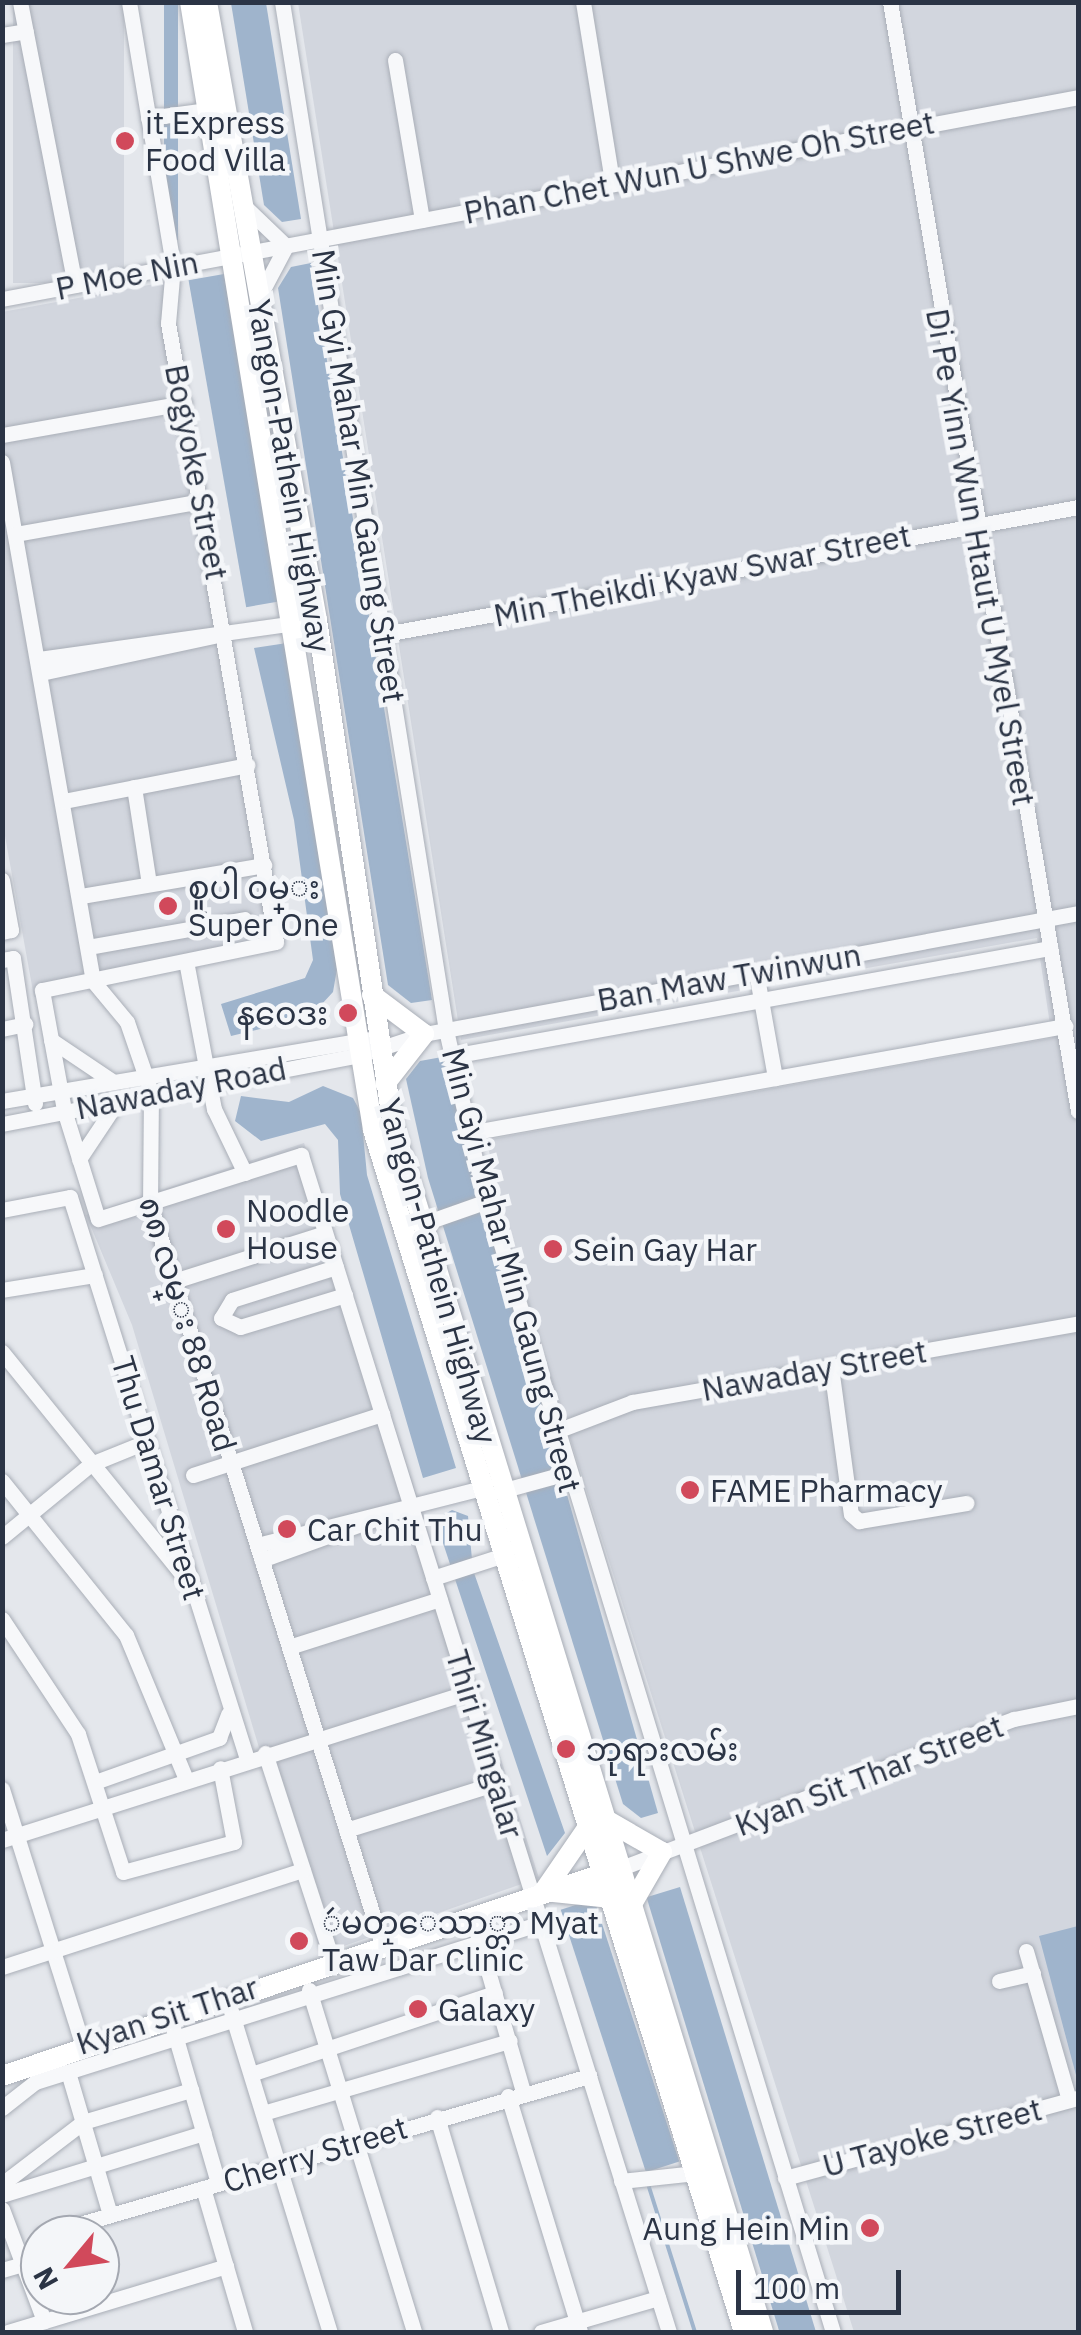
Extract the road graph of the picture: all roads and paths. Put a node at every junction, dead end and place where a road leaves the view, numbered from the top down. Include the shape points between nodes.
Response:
1 (20, 2) edge
2 (129, 2) edge
3 (190, 2) edge
4 (207, 2) edge
5 (282, 2) edge
6 (583, 2) edge
7 (890, 2) edge
8 (26, 31) junction
9 (2, 35) edge
10 (394, 60) dead end
11 (1078, 97) edge
12 (205, 110) junction
13 (155, 117) junction
14 (910, 127) junction
15 (612, 182) junction
16 (242, 204) junction
17 (422, 220) junction
18 (320, 240) junction
19 (286, 246) junction
20 (252, 252) junction
21 (230, 256) junction
22 (172, 266) junction
23 (74, 285) junction
24 (258, 297) junction
25 (2, 299) edge
26 (184, 403) junction
27 (2, 436) edge
28 (2, 462) edge
29 (202, 501) junction
30 (1078, 507) edge
31 (973, 525) junction
32 (16, 534) junction
33 (307, 622) junction
34 (228, 632) junction
35 (386, 634) junction
36 (40, 666) junction
37 (248, 765) junction
38 (134, 787) junction
39 (64, 801) junction
40 (264, 865) junction
41 (2, 880) edge
42 (149, 884) junction
43 (81, 896) junction
44 (1078, 913) edge
45 (1045, 919) junction
46 (245, 920) dead end
47 (2, 932) edge
48 (88, 947) junction
49 (1050, 948) junction
50 (8, 959) edge
51 (186, 961) junction
52 (756, 972) junction
53 (94, 981) junction
54 (372, 996) junction
55 (762, 1000) junction
56 (25, 1024) junction
57 (1064, 1026) junction
58 (2, 1029) edge
59 (446, 1030) junction
60 (424, 1034) junction
61 (50, 1040) junction
62 (379, 1044) junction
63 (359, 1045) junction
64 (452, 1056) junction
65 (204, 1064) junction
66 (148, 1075) junction
67 (776, 1078) junction
68 (112, 1081) junction
69 (207, 1082) junction
70 (386, 1084) junction
71 (60, 1091) junction
72 (152, 1092) junction
73 (34, 1096) junction
74 (119, 1099) junction
75 (2, 1101) edge
76 (64, 1110) junction
77 (1078, 1112) edge
78 (38, 1116) junction
79 (2, 1124) edge
80 (469, 1134) junction
81 (79, 1159) junction
82 (245, 1173) junction
83 (484, 1202) junction
84 (150, 1204) junction
85 (2, 1210) edge
86 (428, 1220) junction
87 (325, 1233) junction
88 (336, 1266) junction
89 (95, 1274) junction
90 (174, 1281) junction
91 (2, 1290) edge
92 (344, 1295) junction
93 (1078, 1323) edge
94 (2, 1352) edge
95 (831, 1366) junction
96 (382, 1414) junction
97 (554, 1432) junction
98 (148, 1441) junction
99 (231, 1462) junction
100 (91, 1464) junction
101 (193, 1474) dead end
102 (563, 1474) junction
103 (2, 1481) edge
104 (478, 1488) junction
105 (511, 1489) junction
106 (967, 1503) dead end
107 (411, 1506) junction
108 (30, 1515) junction
109 (2, 1537) edge
110 (259, 1552) junction
111 (501, 1556) junction
112 (433, 1578) junction
113 (194, 1589) junction
114 (440, 1599) junction
115 (2, 1619) edge
116 (289, 1648) junction
117 (468, 1692) junction
118 (228, 1696) junction
119 (1078, 1706) edge
120 (317, 1736) junction
121 (266, 1753) junction
122 (178, 1758) junction
123 (247, 1759) junction
124 (220, 1768) junction
125 (186, 1779) junction
126 (96, 1782) junction
127 (497, 1783) junction
128 (2, 1789) edge
129 (104, 1806) junction
130 (598, 1824) junction
131 (346, 1830) junction
132 (10, 1838) edge
133 (672, 1849) junction
134 (303, 1870) junction
135 (612, 1871) junction
136 (538, 1893) junction
137 (609, 1898) junction
138 (632, 1904) junction
139 (472, 1916) junction
140 (541, 1923) junction
141 (480, 1942) junction
142 (382, 1948) junction
143 (1026, 1951) dead end
144 (54, 1952) junction
145 (333, 1962) junction
146 (2, 1967) edge
147 (304, 1972) junction
148 (1033, 1973) junction
149 (999, 1982) dead end
150 (495, 1993) junction
151 (226, 1996) junction
152 (311, 1996) junction
153 (168, 2014) junction
154 (234, 2020) junction
155 (176, 2038) junction
156 (510, 2041) junction
157 (82, 2042) junction
158 (327, 2049) junction
159 (68, 2072) junction
160 (251, 2074) junction
161 (2, 2076) edge
162 (588, 2076) junction
163 (191, 2090) junction
164 (340, 2091) junction
165 (516, 2094) junction
166 (1074, 2099) edge
167 (2, 2108) edge
168 (263, 2113) junction
169 (436, 2117) junction
170 (83, 2122) junction
171 (204, 2134) junction
172 (355, 2140) junction
173 (279, 2165) junction
174 (96, 2166) junction
175 (696, 2173) junction
176 (785, 2178) junction
177 (621, 2180) junction
178 (2, 2184) edge
179 (210, 2185) junction
180 (2, 2195) edge
181 (2, 2209) edge
182 (110, 2215) joint
183 (20, 2239) edge
184 (226, 2266) junction
185 (658, 2298) junction
186 (42, 2315) edge
187 (44, 2321) junction
188 (578, 2327) edge
189 (8, 2332) edge
190 (245, 2332) edge
191 (330, 2332) edge
192 (414, 2332) edge
193 (501, 2332) edge
194 (541, 2332) edge
195 (669, 2332) edge
196 (744, 2332) edge
197 (763, 2332) edge
198 (833, 2332) edge

1 - 8 street
2 - 13 street, Bogyoke Street
3 - 12 main road, Yangon-Pathein Highway
4 - 16 main road, Yangon-Pathein Highway
5 - 18 street, Min Gyi Mahar Min Gaung Street
6 - 15 street
7 - 14 street, Di Pe Yinn Wun Htaut U Myel Street
8 - 9 street
8 - 23 street
10 - 17 street
11 - 14 street, Phan Chet Wun U Shwe Oh Street
12 - 13 street
12 - 21 main road, Yangon-Pathein Highway
13 - 22 street, Bogyoke Street
14 - 15 street, Phan Chet Wun U Shwe Oh Street
14 - 31 street, Di Pe Yinn Wun Htaut U Myel Street
15 - 17 street, Phan Chet Wun U Shwe Oh Street
16 - 19 street
16 - 20 main road, Yangon-Pathein Highway
17 - 18 street, Phan Chet Wun U Shwe Oh Street
18 - 19 street, Phan Chet Wun U Shwe Oh Street
18 - 35 street, Min Gyi Mahar Min Gaung Street
19 - 20 street, P Moe Nin
19 - 24 street
20 - 21 street, P Moe Nin
20 - 24 main road, Yangon-Pathein Highway
21 - 22 street, P Moe Nin
21 - 33 main road, Yangon-Pathein Highway
22 - 23 street, P Moe Nin
22 - 26 street, Bogyoke Street via 168,323
23 - 25 street, P Moe Nin
24 - 33 main road, Yangon-Pathein Highway
26 - 27 street
26 - 29 street, Bogyoke Street
28 - 32 street, ၈၈ လမ္း 88 Road
29 - 32 street
29 - 34 street, Bogyoke Street
30 - 31 street, Min Theikdi Kyaw Swar Street
31 - 35 street, Min Theikdi Kyaw Swar Street
31 - 45 street, Di Pe Yinn Wun Htaut U Myel Street
32 - 36 street, ၈၈ လမ္း 88 Road
33 - 34 street
33 - 54 main road, Yangon-Pathein Highway
33 - 63 main road, Yangon-Pathein Highway
34 - 36 street
34 - 37 street, Bogyoke Street
35 - 59 street, Min Gyi Mahar Min Gaung Street
36 - 39 street, ၈၈ လမ္း 88 Road
37 - 38 street
37 - 40 street, Bogyoke Street
38 - 39 street
38 - 42 street
39 - 43 street, ၈၈ လမ္း 88 Road
40 - 42 street
40 - 51 street, Bogyoke Street via 276,942
41 - 47 street via 11,930
42 - 43 street
43 - 48 street, ၈၈ လမ္း 88 Road
44 - 45 street, Ban Maw Twinwun
45 - 49 street, Di Pe Yinn Wun Htaut U Myel Street
45 - 52 street, Ban Maw Twinwun
46 - 48 street
48 - 53 street, ၈၈ လမ္း 88 Road
49 - 55 street
49 - 57 street, Di Pe Yinn Wun Htaut U Myel Street
50 - 56 street
51 - 53 street
51 - 65 street
52 - 55 street
52 - 59 street, Ban Maw Twinwun
53 - 61 street via 42,990
53 - 66 street, ၈၈ လမ္း 88 Road via 128,1022
54 - 60 main road
54 - 62 main road, Yangon-Pathein Highway
55 - 64 street
55 - 67 street
56 - 58 street
56 - 73 street
57 - 67 street
57 - 77 street, Di Pe Yinn Wun Htaut U Myel Street
59 - 60 street, Ban Maw Twinwun
59 - 64 street, Min Gyi Mahar Min Gaung Street
60 - 62 street, Ban Maw Twinwun
60 - 70 main road
61 - 68 street
61 - 71 street
62 - 63 street
62 - 70 main road, Yangon-Pathein Highway
63 - 65 street, Nawaday Road
63 - 69 street, Nawaday Road
63 - 104 main road, Yangon-Pathein Highway via 388,1192
64 - 80 street, Min Gyi Mahar Min Gaung Street
65 - 66 street, Nawaday Road
65 - 69 street
66 - 68 street, Nawaday Road
66 - 72 street, ၈၈ လမ္း 88 Road
67 - 80 street
68 - 71 street, Nawaday Road
69 - 72 street, Nawaday Road
69 - 82 street
70 - 86 main road, Yangon-Pathein Highway
71 - 73 street, Nawaday Road
71 - 76 street
72 - 74 street, Nawaday Road
72 - 84 street, ၈၈ လမ္း 88 Road
73 - 75 street, Nawaday Road
73 - 78 street
74 - 76 street, Nawaday Road
74 - 81 street
76 - 78 street, Nawaday Road
76 - 81 street
78 - 79 street, Nawaday Road
80 - 83 street, Min Gyi Mahar Min Gaung Street
81 - 84 street via 98,1219
82 - 84 street
82 - 87 street, Thiri Mingalar via 301,1155
83 - 86 street
83 - 97 street, Min Gyi Mahar Min Gaung Street
84 - 90 street, ၈၈ လမ္း 88 Road
85 - 89 street, Thu Damar Street via 70,1197
86 - 105 main road, Yangon-Pathein Highway
87 - 88 street, Thiri Mingalar
87 - 90 street
88 - 92 street, Thiri Mingalar
88 - 92 street via 232,1300 221,1318 240,1327
89 - 91 street
89 - 98 street, Thu Damar Street
90 - 99 street, ၈၈ လမ္း 88 Road
92 - 96 street, Thiri Mingalar
93 - 95 street, Nawaday Street
94 - 100 street
95 - 97 street, Nawaday Street via 632,1402
95 - 106 street via 851,1514 859,1522
96 - 99 street
96 - 107 street, Thiri Mingalar
97 - 102 street, Min Gyi Mahar Min Gaung Street
98 - 100 street
98 - 113 street, Thu Damar Street
99 - 101 street
99 - 110 street, ၈၈ လမ္း 88 Road
100 - 108 street
100 - 113 street
102 - 105 street
102 - 133 street, Min Gyi Mahar Min Gaung Street
103 - 108 street
104 - 107 street
104 - 111 main road, Yangon-Pathein Highway
105 - 130 main road, Yangon-Pathein Highway
107 - 110 street
107 - 112 street, Thiri Mingalar
108 - 109 street
108 - 122 street via 126,1635
110 - 116 street, ၈၈ လမ္း 88 Road
111 - 112 street
111 - 130 main road, Yangon-Pathein Highway
112 - 114 street, Thiri Mingalar
113 - 118 street, Thu Damar Street
114 - 116 street
114 - 117 street, Thiri Mingalar
115 - 126 street via 52,1682
116 - 120 street, ၈၈ လမ္း 88 Road
117 - 120 street
117 - 127 street, Thiri Mingalar
118 - 122 street via 226,1734
118 - 123 street, Thu Damar Street
119 - 133 street, Kyan Sit Thar Street via 1014,1719
120 - 121 street
120 - 131 street, ၈၈ လမ္း 88 Road
121 - 123 street
121 - 134 street
122 - 125 street
122 - 126 street
123 - 124 street
124 - 125 street
124 - 129 street via 234,1842 127,1874
125 - 129 street
126 - 129 street
127 - 131 street
127 - 136 street, Thiri Mingalar
128 - 132 street
129 - 132 street
130 - 133 main road
130 - 135 main road, Yangon-Pathein Highway
130 - 136 main road
131 - 142 street, ၈၈ လမ္း 88 Road
132 - 144 street
133 - 135 street, Kyan Sit Thar Street
133 - 138 main road
133 - 176 street, Min Gyi Mahar Min Gaung Street
134 - 144 street
134 - 145 street
135 - 136 main road, Kyan Sit Thar
135 - 137 main road, Yangon-Pathein Highway
135 - 138 main road, Yangon-Pathein Highway
136 - 137 main road
136 - 139 main road, Kyan Sit Thar
136 - 140 street, Thiri Mingalar
137 - 175 main road, Yangon-Pathein Highway
138 - 197 main road, Yangon-Pathein Highway
139 - 141 street
139 - 142 main road, Kyan Sit Thar
140 - 141 street
140 - 162 street, Thiri Mingalar
141 - 150 street
141 - 152 street
142 - 145 main road, Kyan Sit Thar
143 - 148 street
144 - 146 street
144 - 157 street
145 - 147 main road, Kyan Sit Thar
147 - 151 main road, Kyan Sit Thar
147 - 152 street
148 - 149 street
148 - 166 street
150 - 156 street
150 - 158 street
151 - 153 main road, Kyan Sit Thar
151 - 154 street
152 - 154 street
152 - 158 street
153 - 155 street
153 - 157 main road, Kyan Sit Thar
154 - 155 street
154 - 160 street
155 - 159 street
155 - 163 street
156 - 164 street
156 - 165 street
157 - 161 main road, Kyan Sit Thar
158 - 160 street
158 - 164 street
159 - 167 street
159 - 170 street
160 - 168 street
162 - 165 street, Cherry Street
162 - 177 street, Thiri Mingalar
163 - 170 street
163 - 171 street
164 - 168 street
164 - 172 street
165 - 169 street, Cherry Street
165 - 188 street
166 - 176 street, U Tayoke Street
168 - 173 street
169 - 172 street, Cherry Street
169 - 193 street
170 - 174 street
170 - 178 street
171 - 174 street
171 - 179 street
172 - 173 street, Cherry Street
172 - 192 street
173 - 179 street, Cherry Street
173 - 191 street
174 - 180 street
174 - 182 street
175 - 177 street
175 - 196 main road, Yangon-Pathein Highway
176 - 198 street, Min Gyi Mahar Min Gaung Street
177 - 185 street, Thiri Mingalar
179 - 182 street, Cherry Street
179 - 184 street
181 - 183 street
184 - 187 street
184 - 190 street
185 - 188 street
185 - 195 street, Thiri Mingalar
186 - 187 street
187 - 189 street
188 - 194 street

